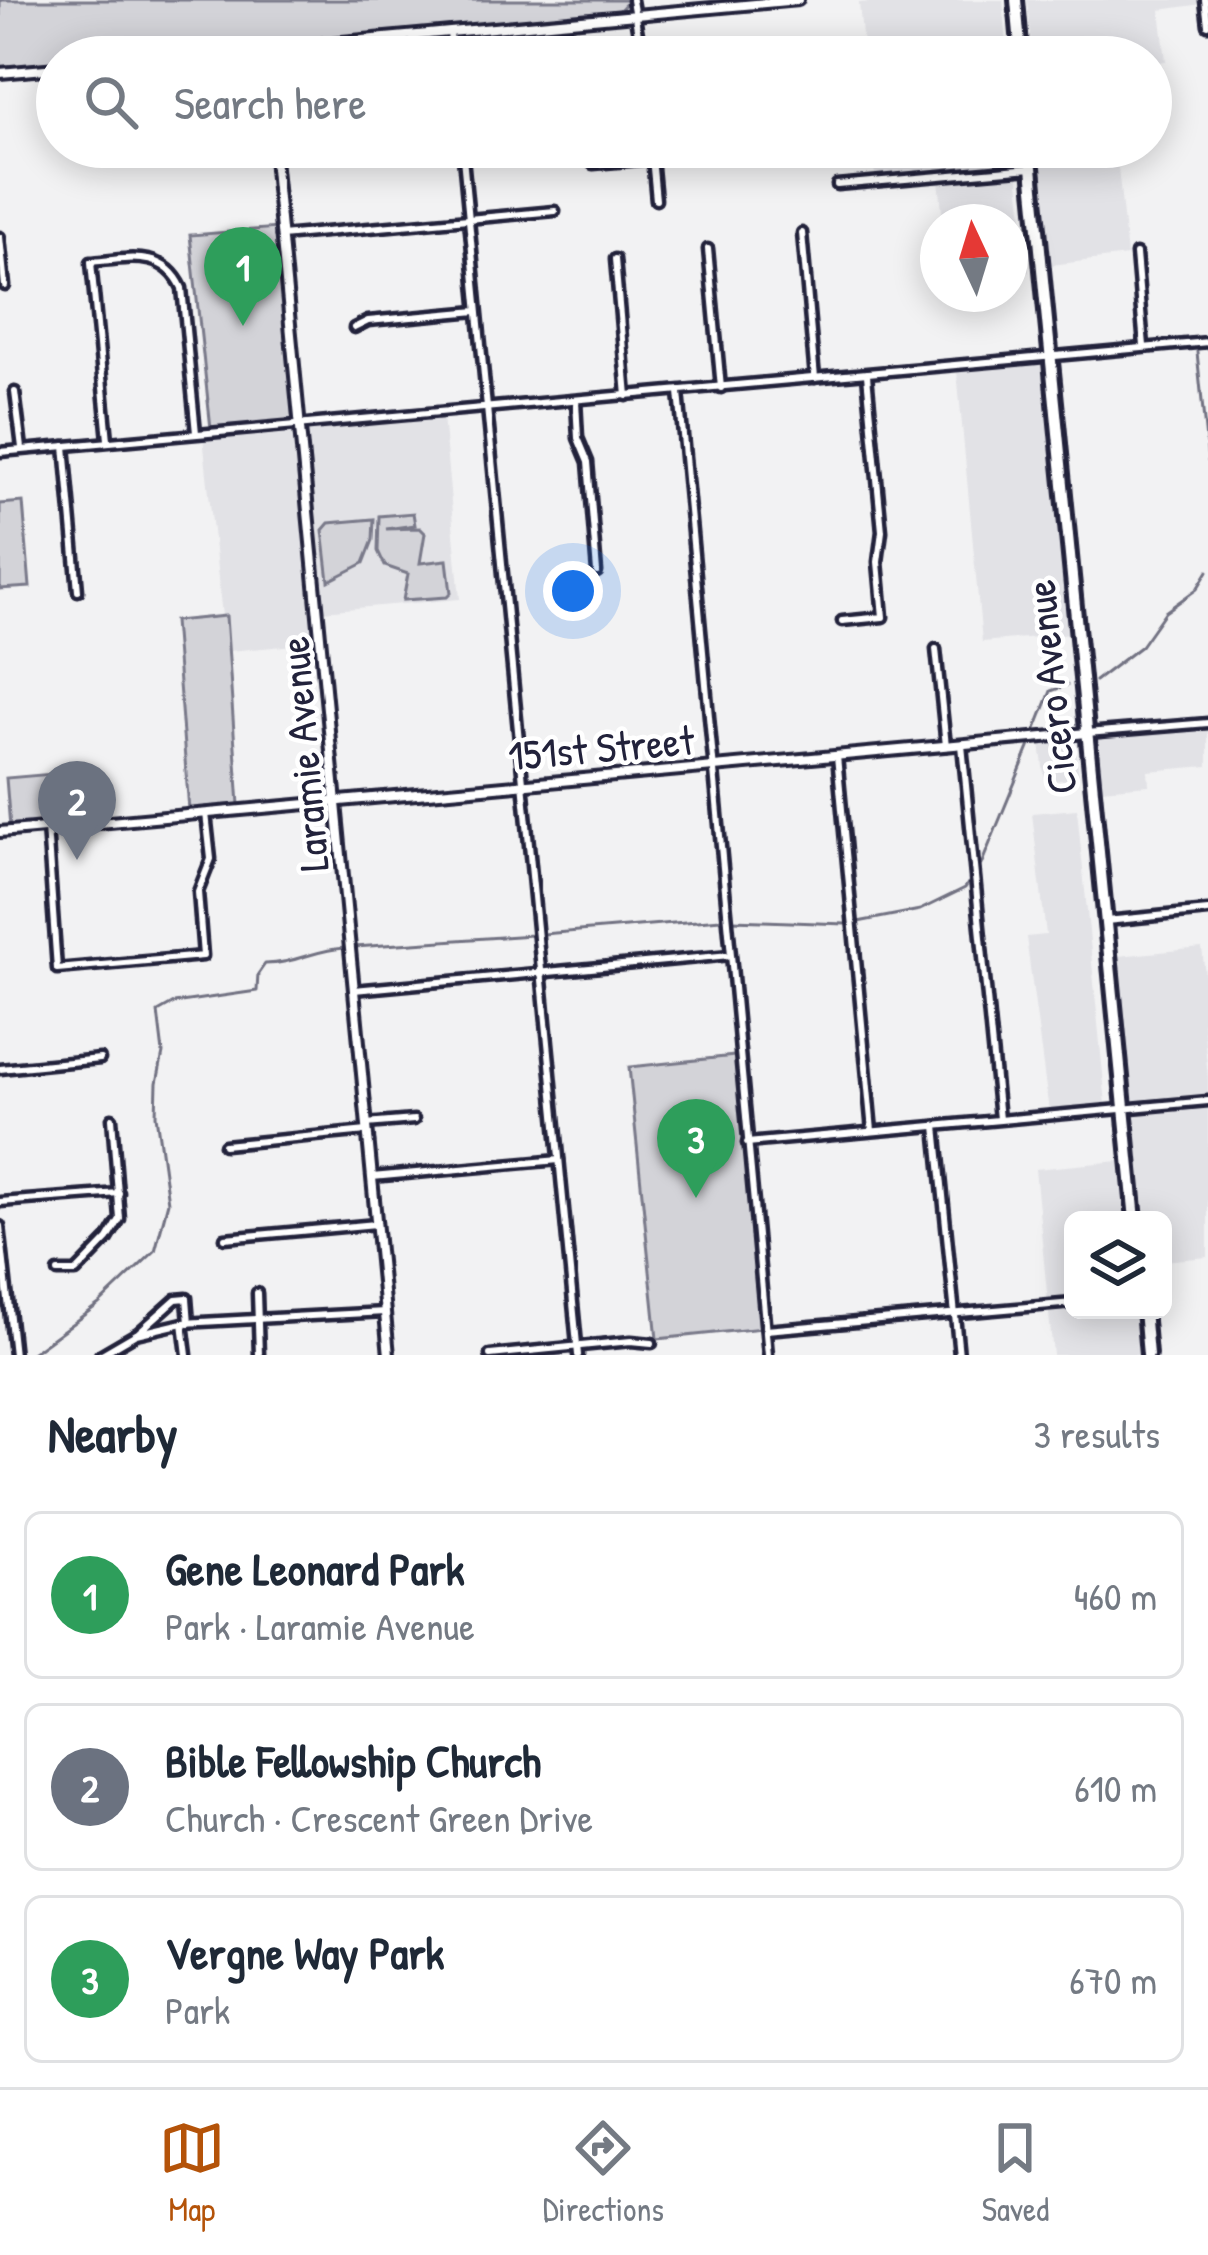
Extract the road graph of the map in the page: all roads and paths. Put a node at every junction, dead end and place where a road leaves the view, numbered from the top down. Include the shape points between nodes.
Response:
1 (632, 0) edge
2 (799, 0) edge
3 (1016, 0) edge
4 (1205, 0) edge
5 (731, 3) edge
6 (636, 15) junction
7 (1208, 25) edge
8 (450, 32) junction
9 (414, 36) edge
10 (450, 36) edge
11 (639, 36) edge
12 (1019, 36) edge
13 (36, 70) edge
14 (0, 74) edge
15 (275, 168) edge
16 (463, 168) edge
17 (653, 168) edge
18 (1032, 168) joint
19 (837, 185) dead end
20 (656, 200) dead end
21 (555, 211) dead end
22 (468, 219) junction
23 (802, 233) dead end
24 (281, 236) junction
25 (0, 237) edge
26 (708, 249) dead end
27 (1136, 254) dead end
28 (615, 259) dead end
29 (5, 286) dead end
30 (477, 311) junction
31 (354, 328) dead end
32 (1208, 342) edge
33 (1144, 347) junction
34 (1051, 357) junction
35 (867, 375) junction
36 (815, 378) junction
37 (722, 388) junction
38 (15, 392) dead end
39 (679, 392) junction
40 (627, 396) junction
41 (576, 401) junction
42 (487, 409) junction
43 (302, 426) junction
44 (196, 433) junction
45 (108, 440) junction
46 (65, 446) junction
47 (22, 450) junction
48 (0, 452) edge
49 (597, 572) dead end
50 (78, 591) dead end
51 (842, 621) dead end
52 (936, 649) dead end
53 (1208, 723) edge
54 (1088, 733) junction
55 (962, 745) junction
56 (946, 746) junction
57 (837, 756) junction
58 (712, 767) junction
59 (523, 784) junction
60 (338, 801) junction
61 (206, 813) junction
62 (47, 827) junction
63 (0, 832) edge
64 (1208, 911) edge
65 (1106, 921) junction
66 (730, 955) junction
67 (541, 975) junction
68 (354, 990) junction
69 (100, 1059) dead end
70 (0, 1069) edge
71 (1208, 1101) edge
72 (1124, 1109) junction
73 (112, 1118) dead end
74 (1000, 1119) junction
75 (414, 1120) dead end
76 (936, 1126) junction
77 (366, 1127) junction
78 (872, 1131) junction
79 (747, 1143) junction
80 (224, 1145) dead end
81 (559, 1160) junction
82 (372, 1177) junction
83 (119, 1193) junction
84 (0, 1202) edge
85 (1134, 1211) edge
86 (376, 1224) junction
87 (0, 1226) edge
88 (225, 1238) dead end
89 (58, 1272) dead end
90 (257, 1293) dead end
91 (1064, 1304) edge
92 (385, 1312) junction
93 (955, 1313) junction
94 (259, 1316) junction
95 (1145, 1319) edge
96 (186, 1323) junction
97 (765, 1330) junction
98 (136, 1334) junction
99 (652, 1343) dead end
100 (577, 1350) edge
101 (14, 1355) edge
102 (100, 1355) edge
103 (187, 1355) edge
104 (260, 1355) edge
105 (388, 1355) edge
106 (490, 1355) edge
107 (768, 1355) edge
108 (959, 1355) edge
109 (1148, 1355) edge

1 - 6 street
2 - 5 street
3 - 12 main road
4 - 7 street
5 - 6 street
6 - 8 street
6 - 11 street
8 - 9 street
8 - 10 street
13 - 14 street
15 - 24 street, Laramie Avenue
16 - 22 street
17 - 20 street
18 - 19 street
18 - 34 main road, Cicero Avenue
21 - 22 street
22 - 24 street
22 - 30 street
23 - 36 street
24 - 43 street, Laramie Avenue
25 - 29 street
26 - 37 street
27 - 33 street
28 - 40 street
30 - 31 street
30 - 42 street
32 - 33 street
33 - 34 street
34 - 35 street
34 - 54 main road, Cicero Avenue
35 - 36 street
35 - 51 street via 883,616
36 - 37 street
37 - 39 street
38 - 47 street
39 - 40 street
39 - 58 street
40 - 41 street
41 - 42 street
41 - 49 street
42 - 43 street
42 - 59 street
43 - 44 street
43 - 60 street, Laramie Avenue
44 - 45 street
44 - 45 street via 180,282 147,258 91,262
45 - 46 street
46 - 47 street
46 - 50 street
47 - 48 street
52 - 56 street
53 - 54 street, 151st Street
54 - 55 street, 151st Street
54 - 65 main road, Cicero Avenue
55 - 56 street, 151st Street
55 - 74 street
56 - 57 street, 151st Street
57 - 58 street, 151st Street
57 - 78 street
58 - 59 street, 151st Street
58 - 66 street
59 - 60 street, 151st Street
59 - 67 street
60 - 61 street, 151st Street
60 - 68 street, Laramie Avenue
61 - 62 street, 151st Street
61 - 62 street via 211,859 198,892 203,956 57,969
62 - 63 street, 151st Street
64 - 65 street
65 - 72 main road, Cicero Avenue
66 - 67 street
66 - 79 street
67 - 68 street
67 - 81 street
68 - 77 street, Laramie Avenue
69 - 70 street
71 - 72 street
72 - 74 street
72 - 85 main road, Cicero Avenue
73 - 83 street
74 - 76 street
75 - 77 street
76 - 78 street
76 - 93 street
77 - 80 street
77 - 82 street, Laramie Avenue
78 - 79 street
79 - 97 street
81 - 82 street
81 - 100 street
82 - 86 street, Laramie Avenue
83 - 84 street
83 - 89 street via 120,1219 108,1239 76,1272
86 - 88 street
86 - 92 street, Laramie Avenue
87 - 101 street
90 - 94 street
91 - 93 street
92 - 94 street
92 - 105 street, Laramie Avenue
93 - 97 street
93 - 108 street
94 - 96 street
94 - 104 street
95 - 109 main road
96 - 98 street
96 - 98 street via 187,1298 176,1299
96 - 103 street
97 - 107 street
98 - 102 street
99 - 100 street
100 - 106 street

